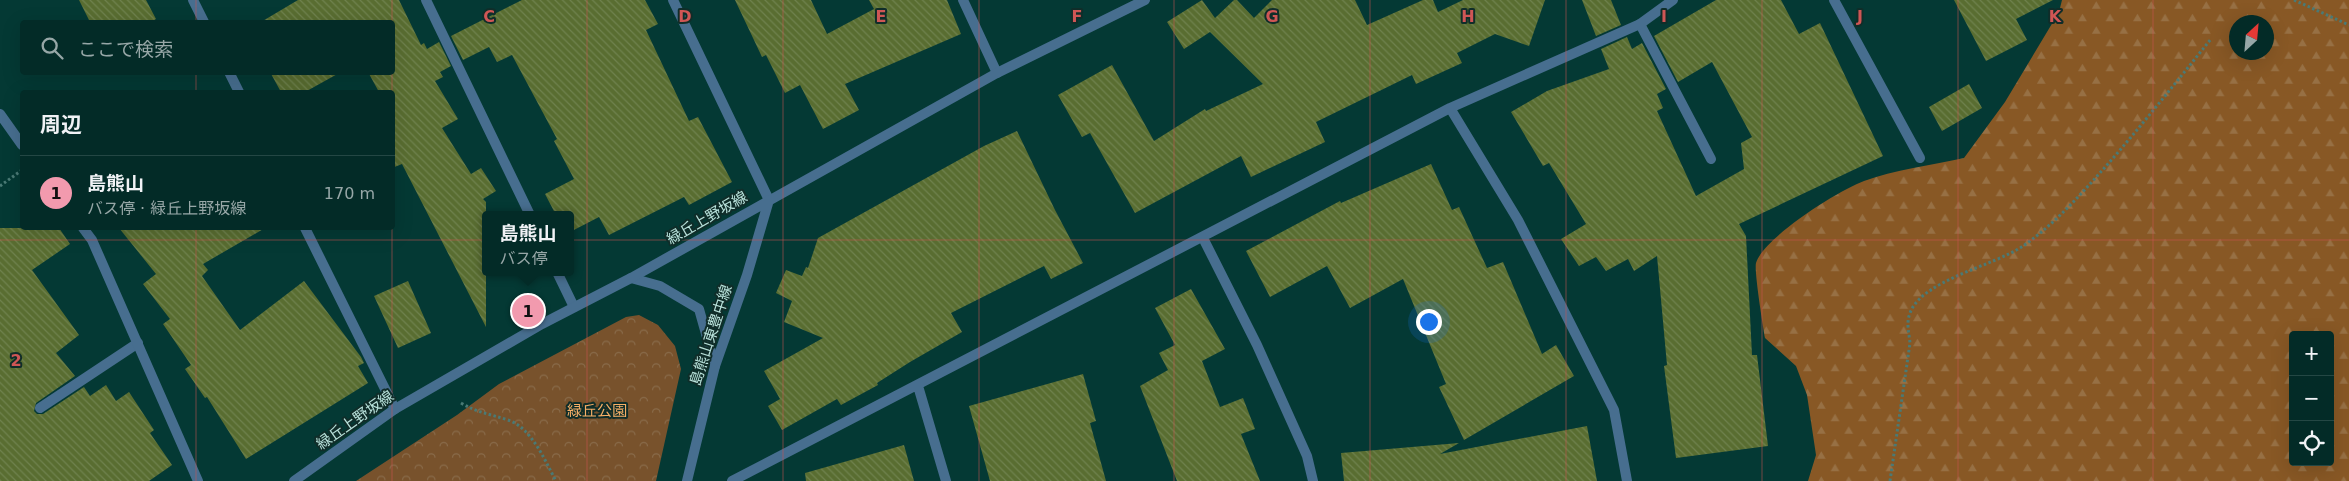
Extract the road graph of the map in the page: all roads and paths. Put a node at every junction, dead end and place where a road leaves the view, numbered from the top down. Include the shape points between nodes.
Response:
1 (192, 0) edge
2 (426, 0) edge
3 (673, 0) edge
4 (962, 0) edge
5 (1146, 0) edge
6 (1673, 0) edge
7 (1834, 0) edge
8 (2294, 0) edge
9 (203, 20) edge
10 (1640, 24) junction
11 (2349, 25) edge
12 (2211, 38) dead end
13 (997, 73) junction
14 (230, 75) edge
15 (238, 90) edge
16 (1450, 108) junction
17 (0, 114) edge
18 (20, 142) edge
19 (1920, 158) dead end
20 (1711, 159) dead end
21 (20, 171) edge
22 (0, 186) edge
23 (769, 200) junction
24 (528, 211) edge
25 (84, 230) edge
26 (306, 230) edge
27 (1203, 238) junction
28 (559, 276) edge
29 (632, 278) junction
30 (574, 307) junction
31 (138, 343) junction
32 (715, 366) junction
33 (918, 386) junction
34 (461, 403) dead end
35 (40, 408) dead end
36 (395, 409) junction
37 (198, 481) edge
38 (294, 481) edge
39 (556, 481) edge
40 (687, 481) edge
41 (732, 481) edge
42 (946, 481) edge
43 (1312, 481) edge
44 (1627, 481) edge
45 (1890, 481) edge

1 - 9 street
2 - 24 street
3 - 23 street
4 - 13 street
5 - 13 street, 緑丘上野坂線
6 - 10 street
7 - 19 street
8 - 11 path
10 - 16 street
10 - 20 street
12 - 45 path via 2147,119 2061,215 2010,254 1941,283 1916,303 1910,312 1909,358
13 - 23 street, 緑丘上野坂線
14 - 15 street
16 - 27 street
16 - 44 street via 1518,220 1614,410
17 - 18 street
21 - 22 path
23 - 29 street, 緑丘上野坂線
23 - 32 street, 島熊山東豊中線
25 - 31 street
26 - 36 street
27 - 33 street
27 - 43 street via 1257,345 1307,456
28 - 30 street
29 - 30 street, 緑丘上野坂線
29 - 32 street via 660,286 699,309
30 - 36 street, 緑丘上野坂線
31 - 35 street
31 - 37 street
32 - 40 street, 島熊山東豊中線
33 - 41 street
33 - 42 street
34 - 39 path via 474,411 511,421 526,432
36 - 38 street, 緑丘上野坂線

